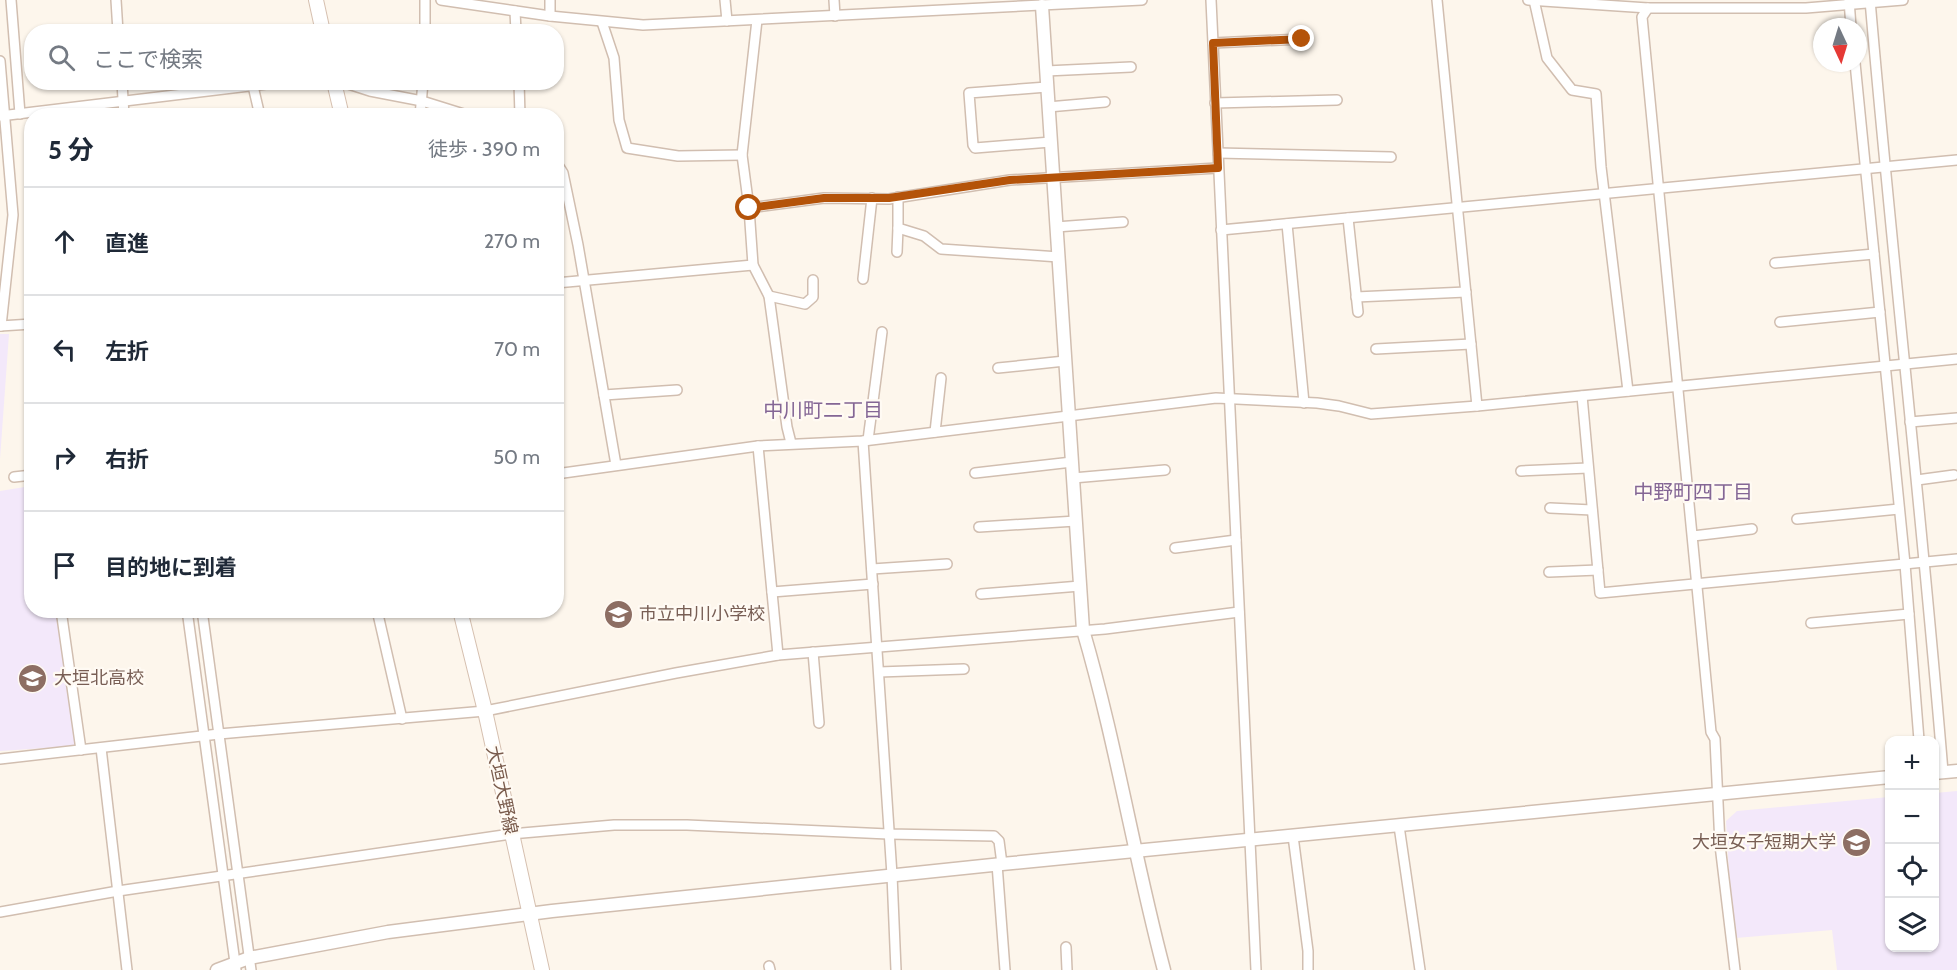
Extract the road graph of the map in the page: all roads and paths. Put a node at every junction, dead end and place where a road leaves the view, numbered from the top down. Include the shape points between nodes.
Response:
1 (11, 0) edge
2 (116, 0) edge
3 (316, 0) edge
4 (425, 0) edge
5 (441, 0) edge
6 (550, 0) edge
7 (725, 0) edge
8 (834, 0) edge
9 (1142, 0) edge
10 (1211, 0) edge
11 (1437, 0) edge
12 (1527, 0) edge
13 (1534, 0) edge
14 (1903, 0) edge
15 (1041, 3) edge
16 (1860, 3) edge
17 (980, 4) edge
18 (1652, 5) edge
19 (515, 11) junction
20 (550, 16) junction
21 (835, 16) junction
22 (1854, 18) edge
23 (757, 20) junction
24 (727, 21) junction
25 (602, 22) junction
26 (118, 24) edge
27 (321, 24) edge
28 (425, 24) edge
29 (516, 24) edge
30 (1302, 39) dead end
31 (1213, 43) junction
32 (0, 62) edge
33 (1131, 67) dead end
34 (1046, 71) junction
35 (1857, 72) edge
36 (1047, 87) junction
37 (122, 90) edge
38 (220, 90) edge
39 (254, 90) edge
40 (336, 90) edge
41 (367, 90) edge
42 (423, 90) edge
43 (519, 90) edge
44 (1336, 100) dead end
45 (422, 101) junction
46 (123, 102) junction
47 (1105, 102) dead end
48 (1215, 103) junction
49 (1048, 107) junction
50 (72, 108) edge
51 (123, 108) edge
52 (258, 108) edge
53 (340, 108) edge
54 (421, 108) edge
55 (435, 108) edge
56 (520, 108) edge
57 (20, 114) junction
58 (24, 114) edge
59 (2, 116) edge
60 (1051, 142) junction
61 (1218, 153) junction
62 (742, 155) junction
63 (1391, 157) dead end
64 (1957, 160) edge
65 (1218, 168) junction
66 (1876, 168) junction
67 (564, 178) edge
68 (1053, 178) junction
69 (1659, 190) junction
70 (1605, 195) junction
71 (898, 197) junction
72 (872, 198) junction
73 (749, 208) junction
74 (1457, 209) junction
75 (1348, 218) junction
76 (1123, 222) dead end
77 (1287, 224) junction
78 (1056, 227) junction
79 (898, 228) junction
80 (1221, 230) junction
81 (897, 252) dead end
82 (1874, 254) junction
83 (1059, 257) junction
84 (1775, 263) dead end
85 (753, 265) junction
86 (863, 279) dead end
87 (813, 280) dead end
88 (584, 281) junction
89 (564, 282) edge
90 (1466, 292) junction
91 (769, 296) junction
92 (1356, 297) junction
93 (1358, 312) dead end
94 (1880, 312) junction
95 (1780, 322) dead end
96 (24, 325) edge
97 (1, 326) edge
98 (882, 332) dead end
99 (1471, 344) junction
100 (1376, 349) dead end
101 (1957, 359) edge
102 (1065, 360) junction
103 (1895, 365) junction
104 (998, 368) dead end
105 (941, 378) dead end
106 (1678, 386) junction
107 (677, 390) dead end
108 (1628, 391) junction
109 (604, 394) junction
110 (1582, 396) junction
111 (1229, 398) junction
112 (1304, 403) junction
113 (1477, 406) junction
114 (1069, 415) junction
115 (1957, 418) edge
116 (1910, 422) junction
117 (935, 432) junction
118 (866, 441) junction
119 (791, 443) junction
120 (758, 446) junction
121 (1072, 462) junction
122 (616, 465) junction
123 (1588, 468) junction
124 (1165, 470) dead end
125 (1521, 471) dead end
126 (564, 473) edge
127 (975, 473) dead end
128 (24, 476) edge
129 (1954, 476) dead end
130 (14, 477) dead end
131 (1073, 478) junction
132 (1917, 480) junction
133 (1550, 508) dead end
134 (1899, 509) junction
135 (1592, 510) junction
136 (1797, 519) dead end
137 (1076, 521) junction
138 (979, 527) dead end
139 (1752, 529) dead end
140 (1692, 536) junction
141 (1236, 540) junction
142 (1175, 548) dead end
143 (1957, 559) edge
144 (1915, 563) junction
145 (947, 564) dead end
146 (872, 569) junction
147 (1598, 570) junction
148 (1549, 572) dead end
149 (1697, 583) junction
150 (873, 584) junction
151 (1080, 586) junction
152 (772, 592) junction
153 (981, 594) dead end
154 (1239, 612) junction
155 (1909, 614) junction
156 (62, 618) edge
157 (188, 618) edge
158 (203, 618) edge
159 (379, 618) edge
160 (462, 618) edge
161 (1811, 622) dead end
162 (1083, 630) junction
163 (878, 648) junction
164 (813, 652) junction
165 (778, 655) junction
166 (964, 669) dead end
167 (879, 672) junction
168 (484, 711) junction
169 (402, 719) junction
170 (819, 723) dead end
171 (219, 734) junction
172 (204, 736) junction
173 (1919, 736) edge
174 (1935, 736) edge
175 (101, 748) junction
176 (81, 750) junction
177 (0, 759) edge
178 (1957, 771) edge
179 (1939, 772) edge
180 (1885, 777) edge
181 (1719, 793) junction
182 (1399, 826) junction
183 (511, 834) junction
184 (888, 834) junction
185 (1293, 836) junction
186 (1250, 840) junction
187 (1136, 851) junction
188 (1000, 864) junction
189 (238, 874) junction
190 (892, 875) junction
191 (223, 876) junction
192 (118, 891) junction
193 (0, 912) edge
194 (529, 914) junction
195 (1066, 947) dead end
196 (250, 964) edge
197 (236, 967) edge
198 (127, 970) edge
199 (217, 970) edge
200 (542, 970) edge
201 (896, 970) edge
202 (1005, 970) edge
203 (1067, 970) edge
204 (1164, 970) edge
205 (1256, 970) edge
206 (1308, 970) edge
207 (1420, 970) edge
208 (1735, 970) edge

1 - 57 street
2 - 26 street
3 - 27 main road
4 - 28 street
5 - 19 street
6 - 20 street
7 - 24 street
8 - 21 street
9 - 15 street
10 - 31 street
11 - 74 street
12 - 13 street
13 - 18 street
13 - 70 street via 1547,58 1572,90 1596,94
14 - 16 street
15 - 17 street
15 - 34 street
16 - 18 street via 1806,8
16 - 22 street
16 - 66 street
17 - 21 street
18 - 69 street via 1642,17
19 - 20 street
19 - 29 street
20 - 25 street
21 - 23 street
23 - 24 street
23 - 62 street
24 - 25 street via 644,25
25 - 62 street via 614,58 618,120 627,148 678,156
30 - 31 street
31 - 48 street
32 - 59 street
33 - 34 street
34 - 36 street
35 - 66 street
36 - 49 street
36 - 60 street via 969,93 975,148
37 - 46 street
38 - 46 street
39 - 52 street
40 - 53 main road
41 - 45 street
42 - 45 street
43 - 56 street
44 - 48 street
45 - 54 street
45 - 55 street
46 - 50 street
46 - 51 street
47 - 49 street
48 - 61 street
49 - 60 street
57 - 58 street
57 - 59 street
59 - 97 street via 12,215
60 - 68 street
61 - 63 street
61 - 65 street
62 - 73 street
64 - 66 street
65 - 68 street
65 - 80 street
66 - 69 street
66 - 82 street
66 - 103 street
67 - 88 street
68 - 71 street via 1010,180
68 - 78 street
69 - 70 street
69 - 106 street
70 - 74 street
70 - 108 street
71 - 72 street
71 - 79 street
72 - 73 street via 824,198
72 - 86 street
73 - 85 street
74 - 75 street
74 - 90 street
75 - 77 street
75 - 92 street
76 - 78 street
77 - 80 street
77 - 112 street
78 - 83 street
79 - 81 street
79 - 83 street via 924,236 941,249
80 - 111 street
82 - 84 street
82 - 94 street
83 - 102 street
85 - 88 street
85 - 91 street
87 - 91 street via 813,297 806,304
88 - 89 street
88 - 109 street
90 - 92 street
90 - 99 street
91 - 119 street
92 - 93 street
94 - 95 street
94 - 103 street
96 - 97 street
98 - 118 street
99 - 100 street
99 - 113 street
101 - 103 street
102 - 104 street
102 - 114 street
103 - 106 street
103 - 116 street
103 - 134 street
105 - 117 street
106 - 108 street
106 - 140 street
107 - 109 street
108 - 110 street
109 - 122 street
110 - 113 street
110 - 123 street
111 - 112 street
111 - 114 street
111 - 141 street
112 - 113 street via 1371,414
114 - 117 street
114 - 121 street
115 - 116 street
116 - 132 street
117 - 118 street
118 - 119 street
118 - 146 street
119 - 120 street
120 - 122 street
120 - 152 street
121 - 127 street
121 - 131 street
122 - 126 street
123 - 125 street
123 - 135 street
124 - 131 street
128 - 130 street
129 - 132 street
131 - 137 street
132 - 144 street
133 - 135 street
134 - 136 street
134 - 144 street
135 - 147 street
137 - 138 street
137 - 151 street
139 - 140 street
140 - 149 street
141 - 142 street
141 - 154 street
143 - 144 street
144 - 149 street
144 - 155 street
144 - 174 street
145 - 146 street
146 - 150 street
147 - 148 street
147 - 149 street via 1600,593
149 - 181 street
150 - 152 street
150 - 163 street
151 - 153 street
151 - 162 street
152 - 165 street
154 - 162 street
154 - 186 street
155 - 161 street
155 - 173 street
156 - 176 street
157 - 172 street
158 - 171 street
159 - 169 street
160 - 168 main road, 大垣大野線
162 - 163 street
162 - 187 street
163 - 164 street
163 - 167 street
164 - 165 street
164 - 170 street
165 - 168 street
166 - 167 street
167 - 184 street
168 - 169 street
168 - 183 main road, 大垣大野線
169 - 171 street
171 - 172 street
171 - 189 street
172 - 175 street
172 - 191 street
175 - 176 street
175 - 192 street
176 - 177 street
178 - 179 street
180 - 181 street
181 - 182 street
181 - 208 street via 1720,845
182 - 185 street
182 - 207 street
183 - 184 street via 614,825
183 - 189 street
183 - 194 main road, 大垣大野線
184 - 188 street via 994,836 999,841
184 - 190 street
185 - 186 street
185 - 206 street
186 - 187 street
186 - 205 street
187 - 188 street
187 - 204 street
188 - 190 street
188 - 202 street
189 - 191 street
189 - 196 street
190 - 194 street
190 - 201 street
191 - 192 street
191 - 197 street
192 - 193 street
192 - 198 street
194 - 196 street via 388,932
194 - 200 main road, 大垣大野線
195 - 203 street
196 - 197 street
197 - 199 street

